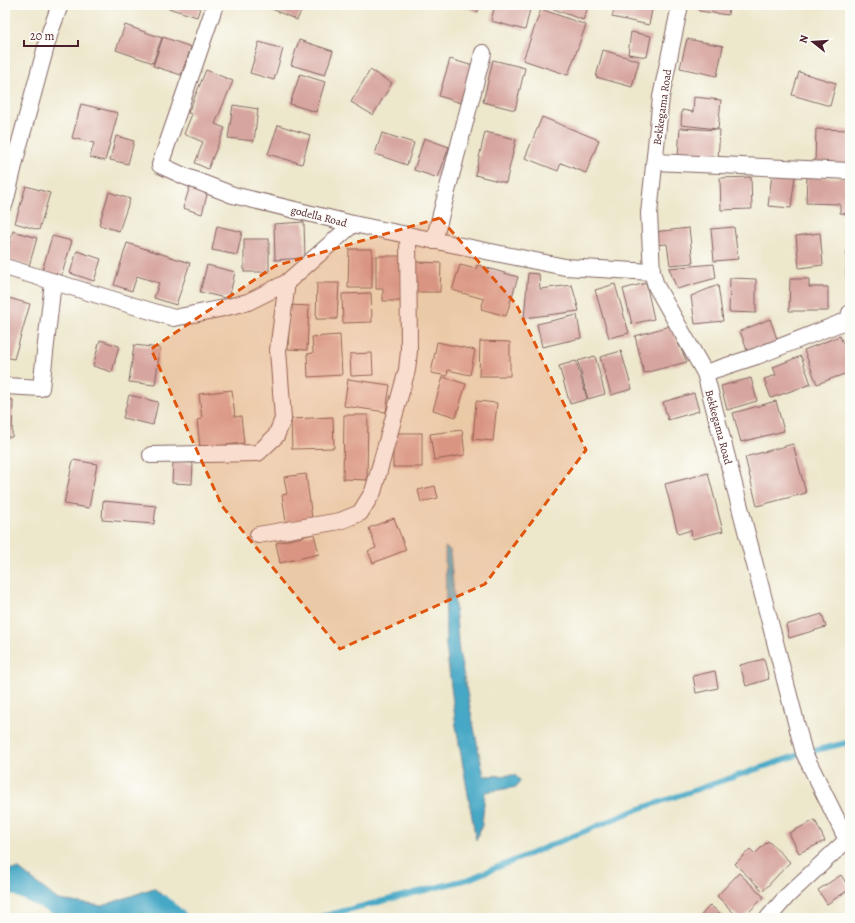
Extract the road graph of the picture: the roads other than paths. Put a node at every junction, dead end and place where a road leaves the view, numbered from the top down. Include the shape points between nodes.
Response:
1 (60, 5) edge
2 (214, 5) edge
3 (680, 5) edge
4 (483, 53) dead end
5 (655, 162) junction
6 (850, 171) edge
7 (5, 203) edge
8 (353, 224) junction
9 (408, 235) junction
10 (434, 241) junction
11 (5, 267) edge
12 (652, 272) junction
13 (53, 282) junction
14 (286, 283) junction
15 (850, 313) edge
16 (705, 374) junction
17 (5, 386) edge
18 (151, 455) dead end
19 (258, 535) dead end
20 (848, 842) edge
21 (768, 918) edge

1 - 7 street via 50,32
2 - 8 street, godella Road via 160,165 233,195
3 - 5 street, Bekkegama Road via 662,97
4 - 10 street
5 - 6 street
5 - 12 street, Bekkegama Road via 649,214
8 - 9 street, godella Road
8 - 14 street
9 - 10 street, godella Road
9 - 19 street via 407,370 373,492 360,513 340,521
10 - 12 street, godella Road via 565,267
11 - 13 street
12 - 16 street, Bekkegama Road via 656,286
13 - 14 street via 174,318 248,302
13 - 17 street via 41,388
14 - 18 street via 278,350 284,420 276,436 258,452
15 - 16 street via 848,320
16 - 20 street, Bekkegama Road via 804,753
20 - 21 street via 787,896

